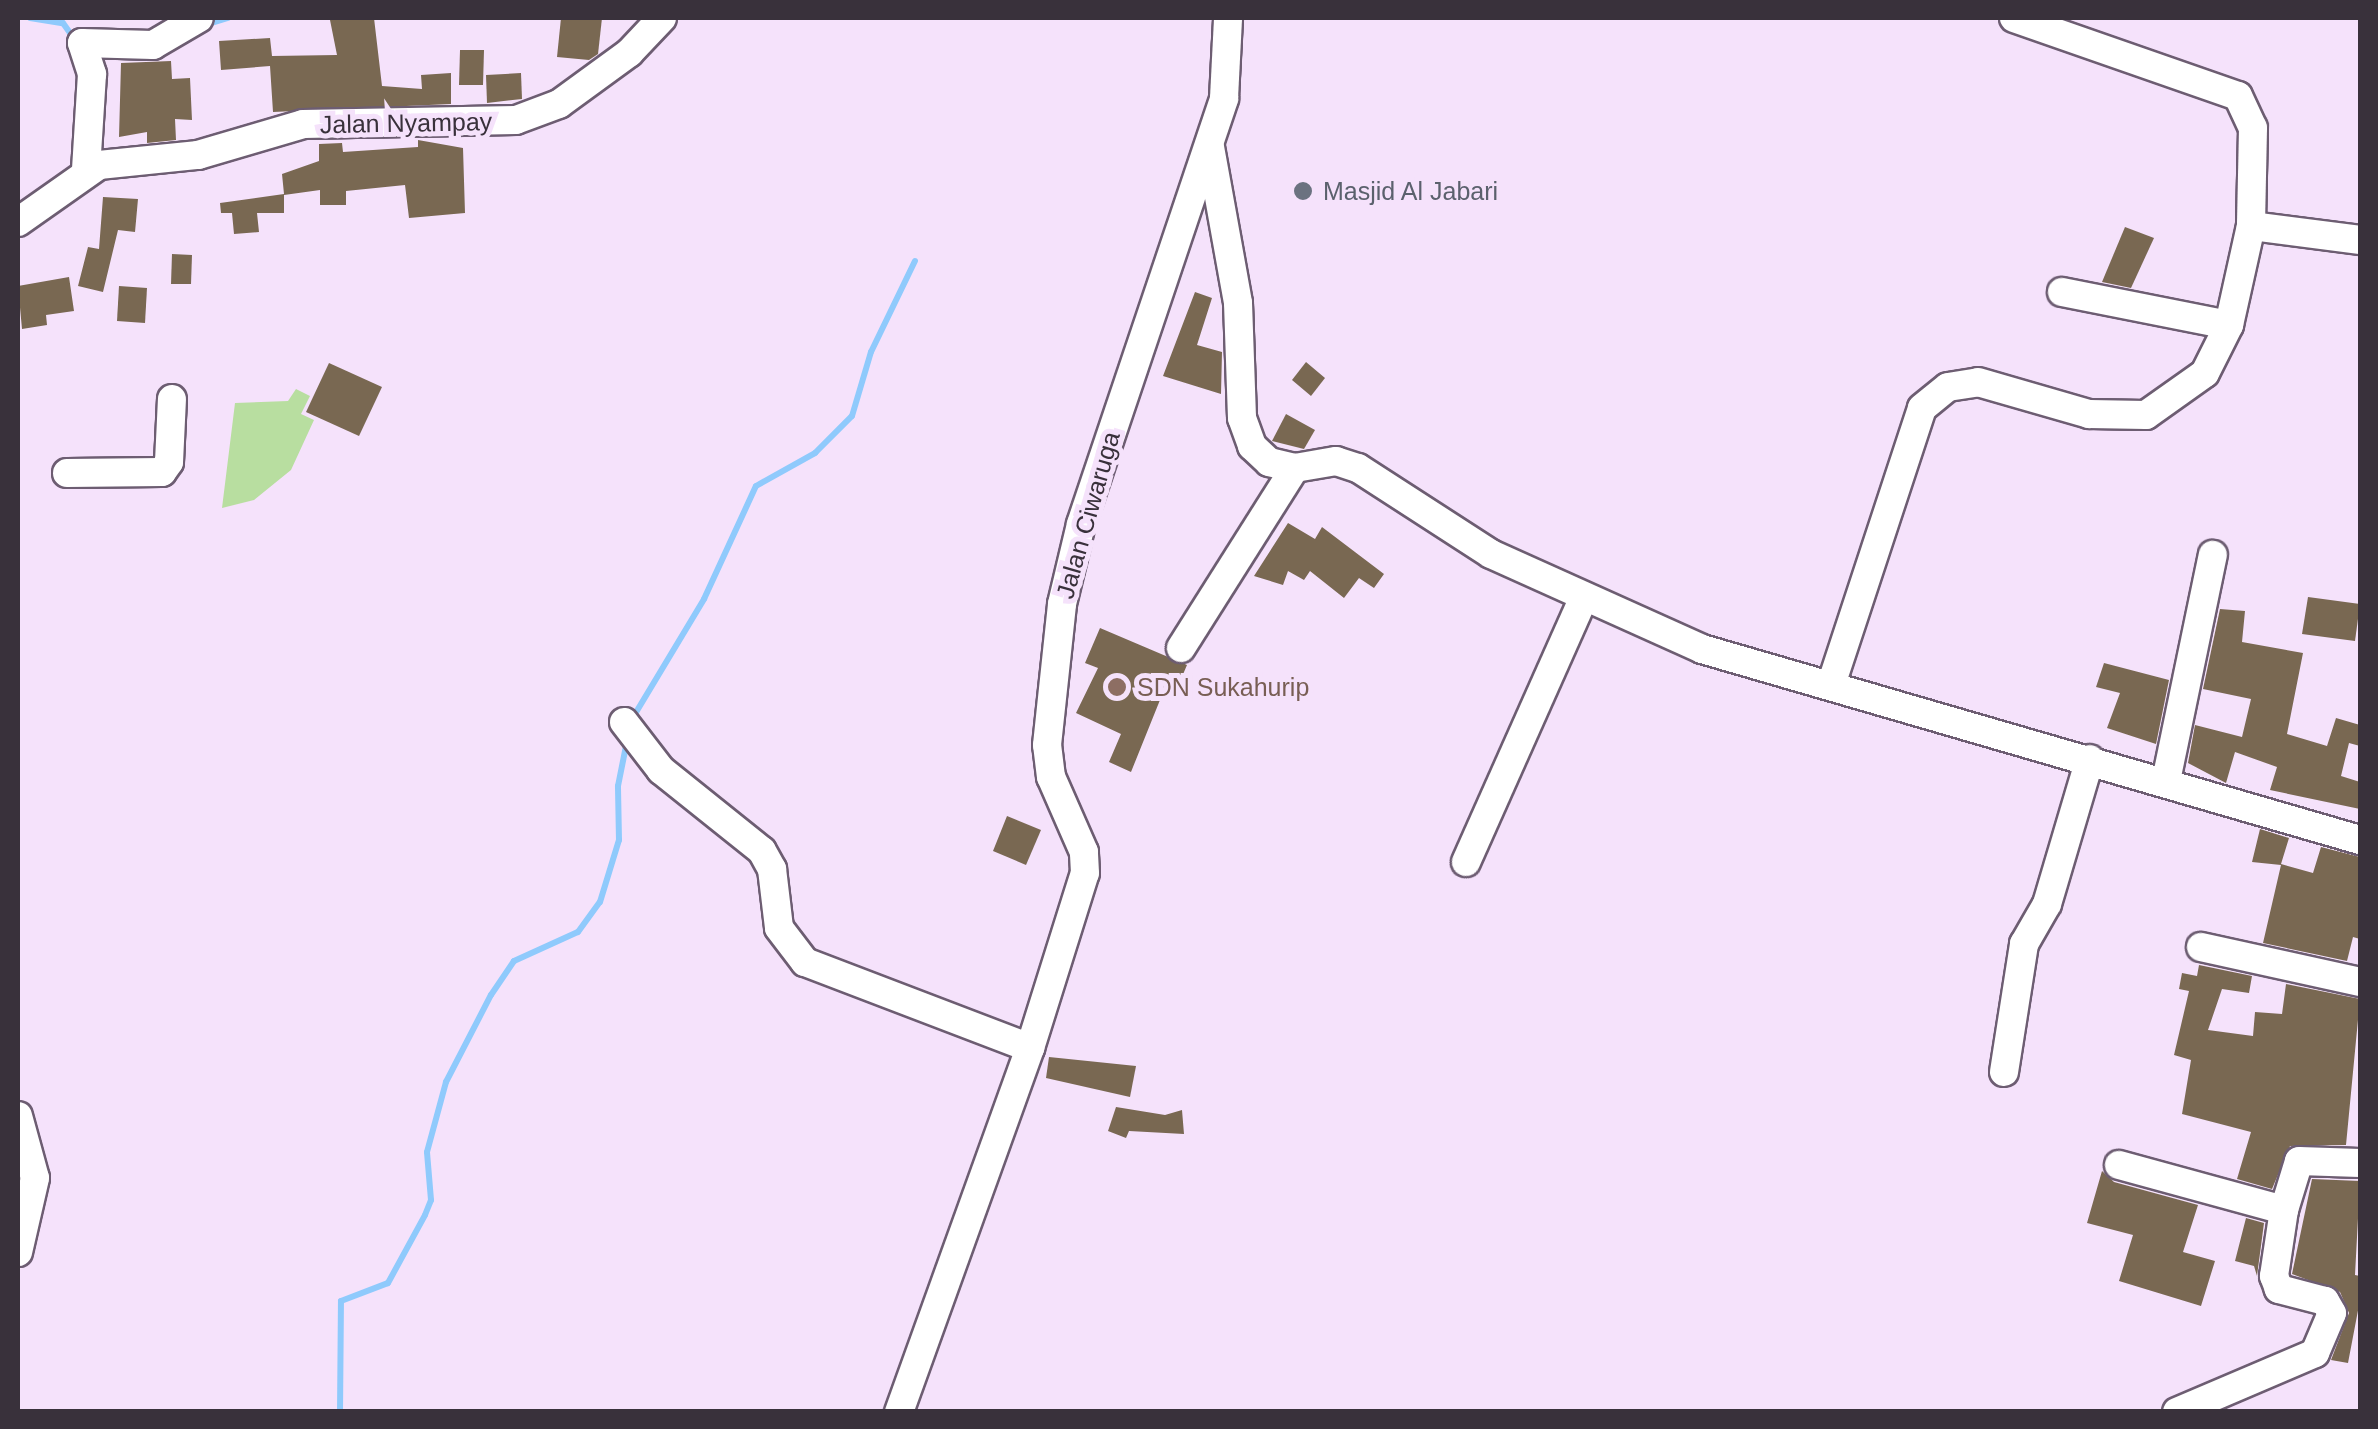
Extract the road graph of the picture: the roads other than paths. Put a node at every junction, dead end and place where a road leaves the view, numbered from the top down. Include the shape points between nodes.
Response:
1 (199, 18) edge
2 (662, 18) edge
3 (1228, 18) edge
4 (2014, 18) edge
5 (1210, 147) junction
6 (86, 170) junction
7 (18, 222) edge
8 (2250, 226) junction
9 (2360, 240) edge
10 (2062, 292) dead end
11 (2229, 325) junction
12 (172, 399) dead end
13 (1295, 468) junction
14 (67, 473) dead end
15 (2212, 555) dead end
16 (1583, 600) junction
17 (1181, 648) dead end
18 (1832, 682) junction
19 (624, 722) dead end
20 (2090, 759) junction
21 (2166, 780) junction
22 (2360, 840) edge
23 (1466, 862) dead end
24 (2202, 947) dead end
25 (2360, 982) edge
26 (1030, 1048) junction
27 (2004, 1072) dead end
28 (18, 1116) edge
29 (2360, 1163) edge
30 (2119, 1165) dead end
31 (2284, 1210) junction
32 (18, 1252) edge
33 (899, 1412) edge
34 (2177, 1412) edge

1 - 6 street via 153,45 82,43 92,74
2 - 6 street, Jalan Nyampay via 629,53 559,104 516,120 303,124 198,155
3 - 5 street, Jalan Ciwaruga via 1224,98
4 - 8 street via 2238,96 2252,128
5 - 13 street via 1238,303 1242,418 1252,446 1269,462
5 - 26 street, Jalan Ciwaruga via 1081,524 1062,604 1048,745 1051,778 1084,852 1085,872
6 - 7 street, Jalan Nyampay
8 - 9 street
8 - 11 street
10 - 11 street
11 - 18 street via 2204,374 2146,414 2111,418 1978,382 1948,387 1922,408
12 - 14 street via 169,462 162,472
13 - 16 street via 1336,461 1358,468 1491,554
13 - 17 street
15 - 21 street
16 - 18 street via 1702,649
16 - 23 street
18 - 20 street
19 - 26 street via 660,770 762,851 772,869 779,928 804,962
20 - 21 street
20 - 27 street via 2048,904 2024,944
21 - 22 street
24 - 25 street
26 - 33 street, Jalan Ciwaruga
28 - 32 street via 35,1178
29 - 31 street via 2298,1162
30 - 31 street
31 - 34 street via 2274,1276 2279,1288 2325,1301 2332,1313 2315,1353

